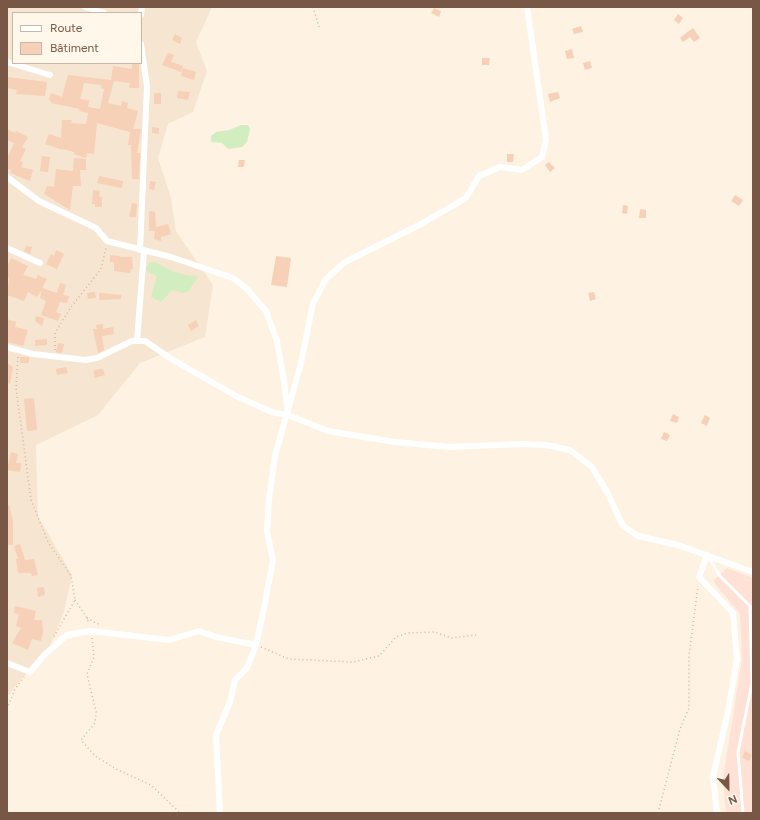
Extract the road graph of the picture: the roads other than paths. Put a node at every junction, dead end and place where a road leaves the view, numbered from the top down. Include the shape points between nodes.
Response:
1 (85, 7) edge
2 (527, 7) edge
3 (101, 12) edge
4 (142, 51) edge
5 (14, 64) edge
6 (50, 75) dead end
7 (7, 177) edge
8 (7, 248) edge
9 (142, 250) junction
10 (40, 263) dead end
11 (137, 341) junction
12 (7, 347) edge
13 (288, 415) junction
14 (707, 555) junction
15 (753, 572) edge
16 (751, 608) edge
17 (256, 645) junction
18 (7, 663) edge
19 (220, 813) edge
20 (716, 813) edge
21 (743, 813) edge

1 - 3 street
2 - 13 street via 546,140 542,157 522,170 500,167 479,176 466,198 345,262 326,279 313,303
4 - 9 street via 147,86
5 - 6 street
7 - 9 street via 39,201 96,228 107,241
8 - 10 street
9 - 11 street
9 - 13 street via 233,278 266,311 277,341
11 - 12 street via 86,360
11 - 13 street via 145,341 236,396 274,413
13 - 14 street via 328,431 395,442 449,447 546,445 570,450 592,467 623,526 638,536
13 - 17 street via 275,456 269,498 267,531 273,560
14 - 15 street
14 - 16 lane via 720,576
14 - 20 street via 699,577 733,613 737,659 713,777
16 - 21 lane via 752,683 738,752
17 - 18 street via 199,631 169,640 90,631 67,635 44,655 30,672
17 - 19 street via 247,668 235,680 230,702 216,736

